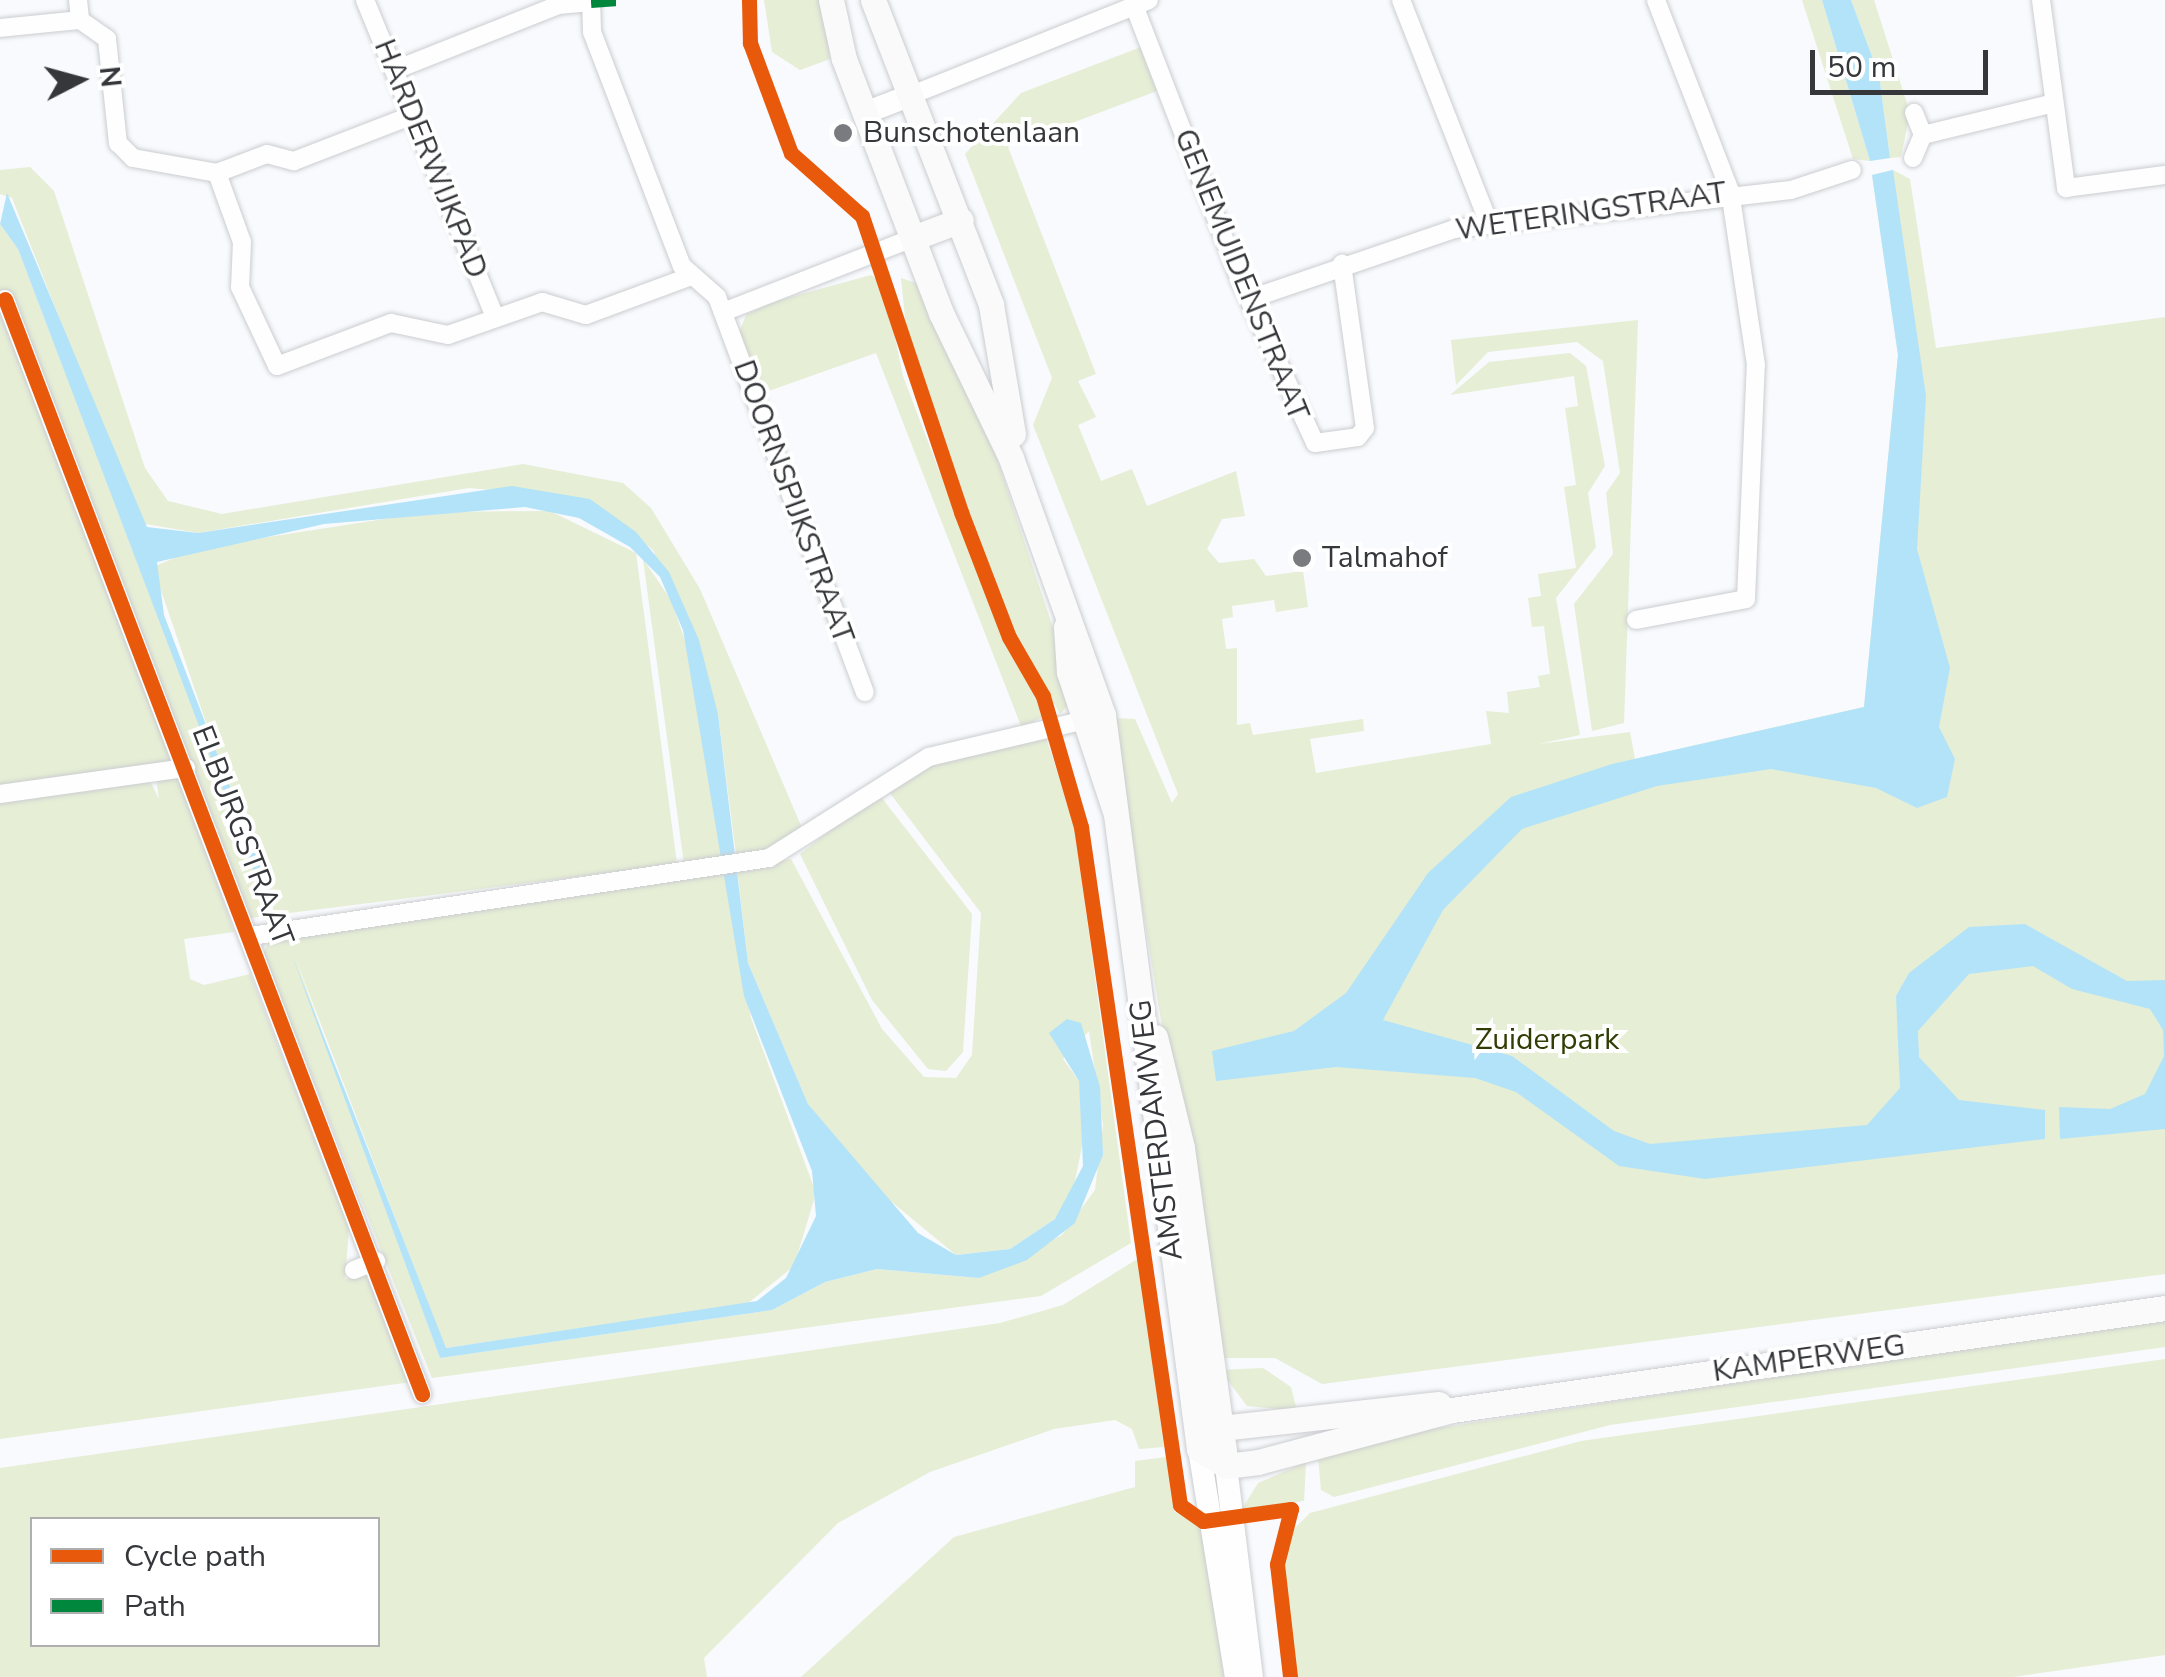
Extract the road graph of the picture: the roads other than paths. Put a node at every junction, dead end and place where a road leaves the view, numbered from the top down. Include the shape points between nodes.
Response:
1 (78, 0) edge
2 (365, 0) edge
3 (831, 0) edge
4 (873, 0) edge
5 (1401, 0) edge
6 (1656, 0) edge
7 (2041, 0) edge
8 (591, 1) edge
9 (1142, 4) edge
10 (80, 20) junction
11 (0, 28) edge
12 (395, 70) junction
13 (914, 94) junction
14 (2054, 103) junction
15 (865, 112) junction
16 (1914, 113) dead end
17 (413, 115) junction
18 (1923, 135) junction
19 (1913, 158) dead end
20 (1852, 170) dead end
21 (217, 174) junction
22 (2165, 175) edge
23 (1730, 191) junction
24 (961, 220) junction
25 (1489, 223) junction
26 (914, 238) junction
27 (1342, 264) junction
28 (689, 277) junction
29 (1250, 298) junction
30 (5, 299) dead end
31 (723, 312) junction
32 (495, 317) junction
33 (1011, 458) junction
34 (1636, 620) dead end
35 (865, 692) dead end
36 (1093, 718) junction
37 (186, 768) junction
38 (0, 794) edge
39 (251, 936) junction
40 (1146, 1026) junction
41 (376, 1261) junction
42 (354, 1270) dead end
43 (2165, 1308) edge
44 (422, 1394) dead end
45 (1452, 1410) junction
46 (1220, 1428) junction
47 (1199, 1448) junction
48 (1226, 1466) junction
49 (1236, 1677) edge
50 (1252, 1677) edge

1 - 10 street
2 - 12 street, HARDERWIJKPAD
3 - 15 main road, AMSTERDAMWEG
4 - 13 main road, AMSTERDAMWEG
5 - 25 street
6 - 23 street
7 - 14 street
8 - 12 street via 558,5
8 - 28 street via 592,32
9 - 13 street
9 - 29 street, GENEMUIDENSTRAAT
10 - 11 street
10 - 21 street via 108,39 118,143 133,158
12 - 17 street, HARDERWIJKPAD
13 - 15 street
13 - 24 main road, AMSTERDAMWEG
14 - 18 street
14 - 22 street via 2066,188
15 - 26 main road, AMSTERDAMWEG
16 - 18 street
17 - 21 street via 294,161 267,154
17 - 32 street, HARDERWIJKPAD
18 - 19 street
20 - 23 street, WETERINGSTRAAT via 1791,190
21 - 32 street via 241,238 240,287 270,362 391,323 448,335
23 - 25 street, WETERINGSTRAAT
23 - 34 street via 1756,364 1746,599
24 - 26 main road
24 - 33 main road, AMSTERDAMWEG via 995,318
25 - 27 street, WETERINGSTRAAT
26 - 31 street
26 - 33 main road, AMSTERDAMWEG
27 - 29 street, WETERINGSTRAAT
27 - 29 street, GENEMUIDENSTRAAT via 1365,428 1358,438 1306,436
28 - 31 street
28 - 32 street via 586,315 542,302
30 - 37 street, ELBURGSTRAAT
31 - 35 street, DOORNSPIJKSTRAAT
33 - 36 main road, AMSTERDAMWEG
36 - 39 street, ELBURGSTRAAT via 929,758 878,783 792,849
36 - 40 main road, AMSTERDAMWEG via 1115,810
37 - 38 street, ELBURGSTRAAT
37 - 39 street, ELBURGSTRAAT
39 - 41 street, ELBURGSTRAAT
40 - 46 main road via 1182,1148
40 - 47 main road, AMSTERDAMWEG
41 - 42 street
41 - 44 street, ELBURGSTRAAT
43 - 45 main road, KAMPERWEG
45 - 46 main road, KAMPERWEG
45 - 48 main road, KAMPERWEG
46 - 47 main road
46 - 48 main road
47 - 48 main road
47 - 49 street
48 - 50 street

